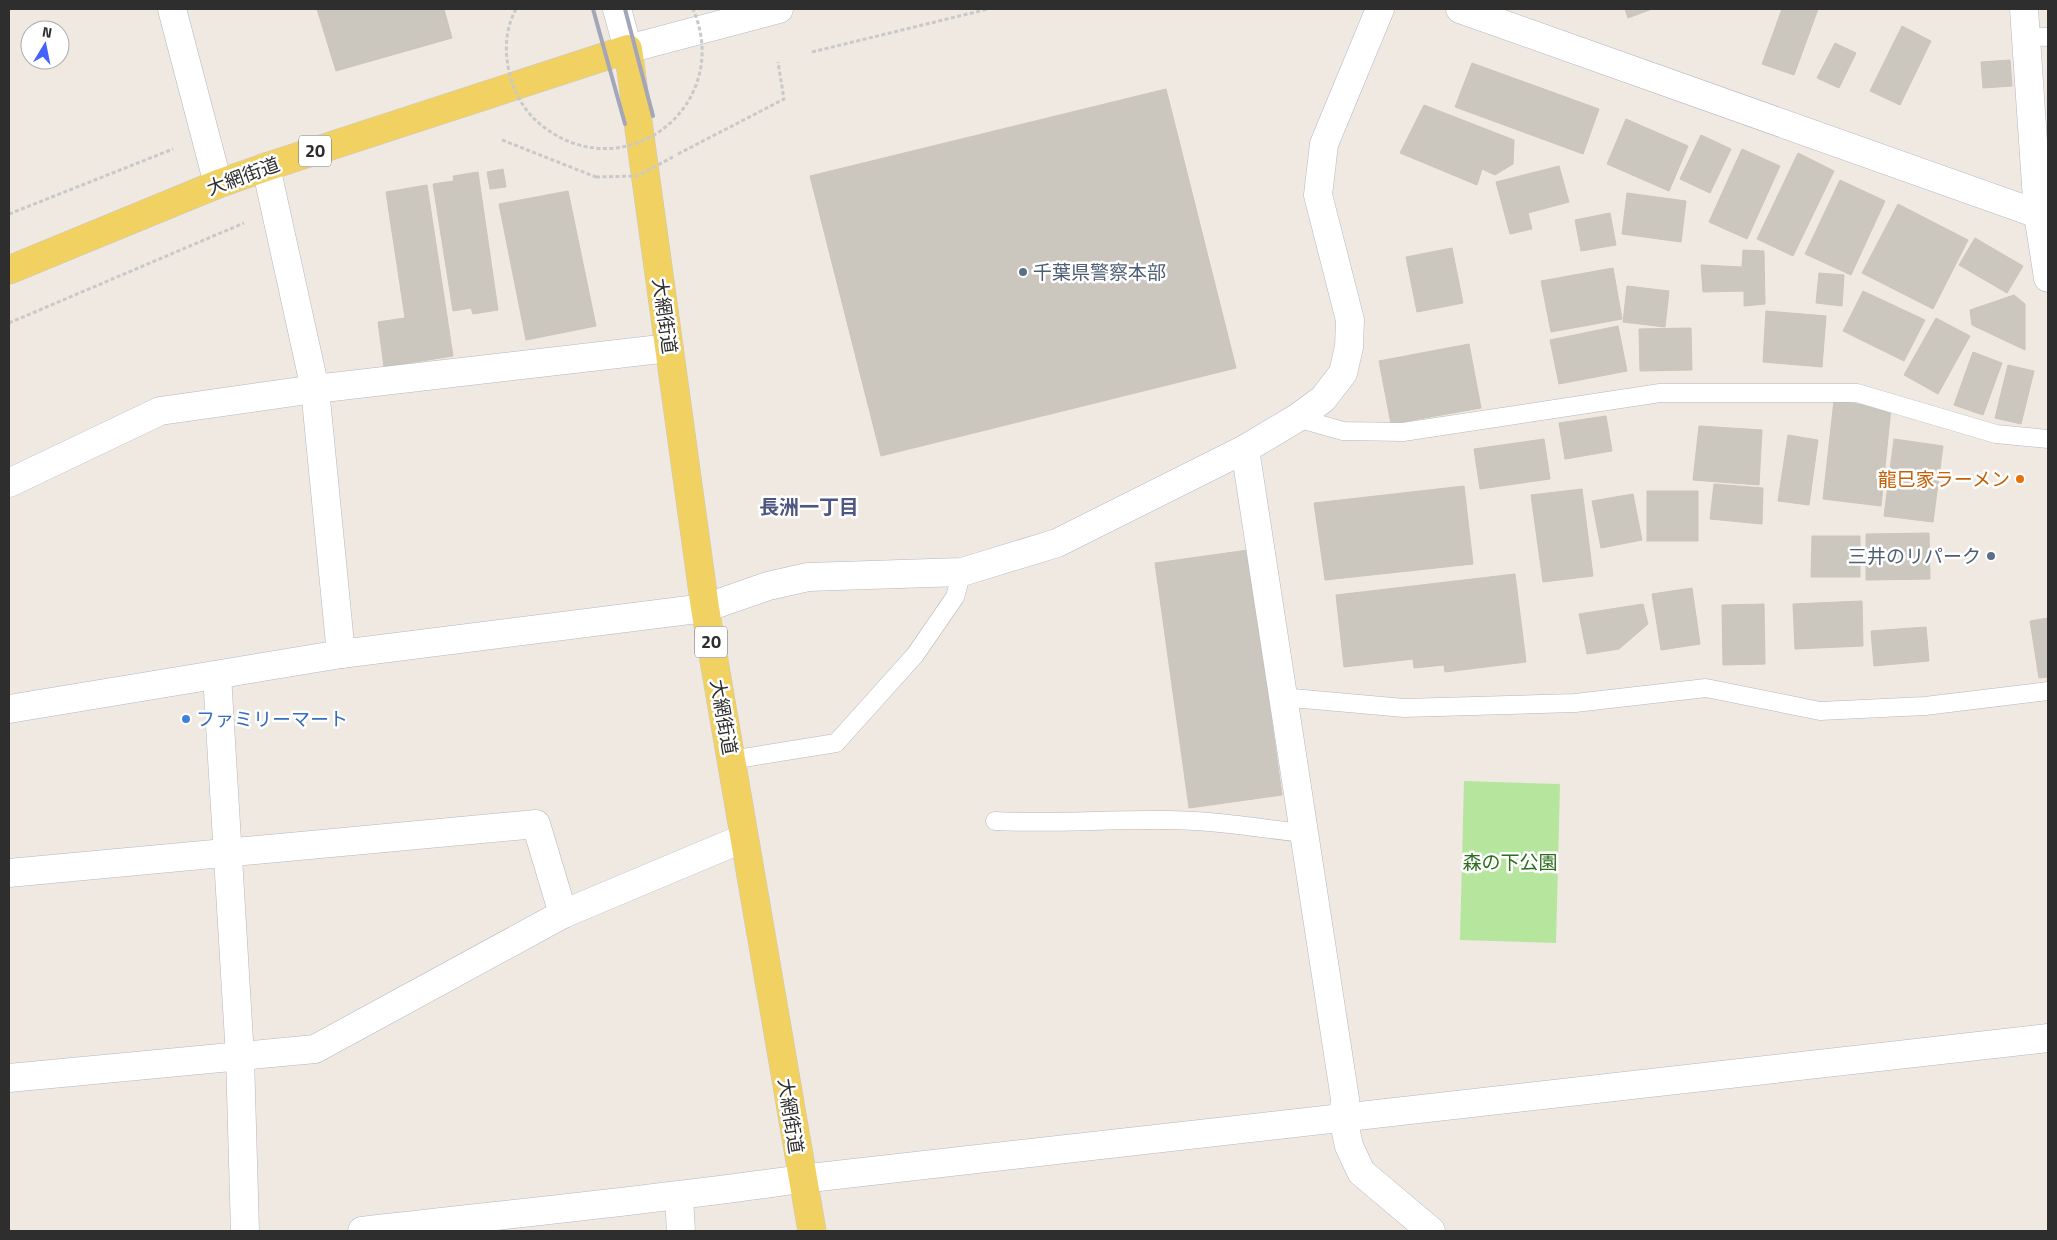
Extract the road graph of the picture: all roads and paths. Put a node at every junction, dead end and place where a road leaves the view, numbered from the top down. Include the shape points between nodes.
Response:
1 (172, 9) edge
2 (516, 9) edge
3 (617, 9) edge
4 (693, 9) edge
5 (779, 9) edge
6 (988, 9) edge
7 (1380, 9) edge
8 (1460, 9) edge
9 (2024, 9) edge
10 (2037, 36) edge
11 (628, 49) junction
12 (812, 52) dead end
13 (778, 62) dead end
14 (502, 140) dead end
15 (180, 146) dead end
16 (266, 166) junction
17 (218, 184) junction
18 (9, 214) edge
19 (2038, 214) junction
20 (244, 223) dead end
21 (9, 270) edge
22 (2048, 278) edge
23 (9, 323) edge
24 (669, 348) junction
25 (314, 389) junction
26 (1297, 418) junction
27 (2048, 439) edge
28 (1245, 449) junction
29 (9, 483) edge
30 (962, 572) junction
31 (705, 608) junction
32 (341, 654) junction
33 (217, 675) junction
34 (2048, 691) edge
35 (1281, 697) junction
36 (9, 709) edge
37 (731, 760) junction
38 (995, 821) dead end
39 (1302, 833) junction
40 (744, 838) junction
41 (227, 852) junction
42 (9, 873) edge
43 (563, 914) junction
44 (2048, 1038) edge
45 (240, 1057) junction
46 (9, 1078) edge
47 (1342, 1118) junction
48 (801, 1179) junction
49 (679, 1197) junction
50 (245, 1231) edge
51 (362, 1231) edge
52 (681, 1231) edge
53 (812, 1231) edge
54 (1431, 1231) edge

1 - 17 street
2 - 4 path, bridge via 506,36 506,61 513,87 526,111 558,137 578,145 606,149 633,145 660,132 678,116 691,98 704,55 700,24
3 - 11 street
5 - 11 street
6 - 12 path
7 - 26 street via 1324,144 1318,195 1350,320 1349,347 1343,373 1323,399
8 - 19 street
9 - 10 street
10 - 19 street
11 - 16 main road, 大網街道 / 20
11 - 24 main road, 大網街道 / 20
13 - 14 path, bridge via 784,98 637,176 596,177
15 - 18 path
16 - 17 main road, 大網街道 / 20
16 - 25 street
17 - 21 main road, 大網街道 / 20
19 - 22 street
20 - 23 path
24 - 25 street
24 - 31 main road, 大網街道 / 20
25 - 29 street via 160,411
25 - 32 street
26 - 27 lane via 1344,431 1403,432 1660,393 1858,393 1996,434
26 - 28 street
28 - 30 street via 1057,543
28 - 35 street
30 - 31 street via 808,577 768,586
30 - 37 lane via 955,597 915,655 836,743
31 - 32 street
31 - 37 main road, 大網街道 / 20
32 - 33 street
33 - 36 street
33 - 41 street
34 - 35 lane via 1925,706 1820,711 1706,688 1575,703 1404,708
35 - 39 street
37 - 40 main road, 大網街道 / 20
38 - 39 lane via 1169,820
39 - 47 street via 1345,1099
40 - 43 street
40 - 48 main road, 大網街道 / 20
41 - 42 street
41 - 43 street via 536,824
41 - 45 street
43 - 45 street via 315,1049
44 - 47 street
45 - 46 street
45 - 50 street
47 - 48 street
47 - 54 street via 1349,1146 1361,1172
48 - 49 street
48 - 53 main road, 大網街道 / 20
49 - 51 street
49 - 52 street

